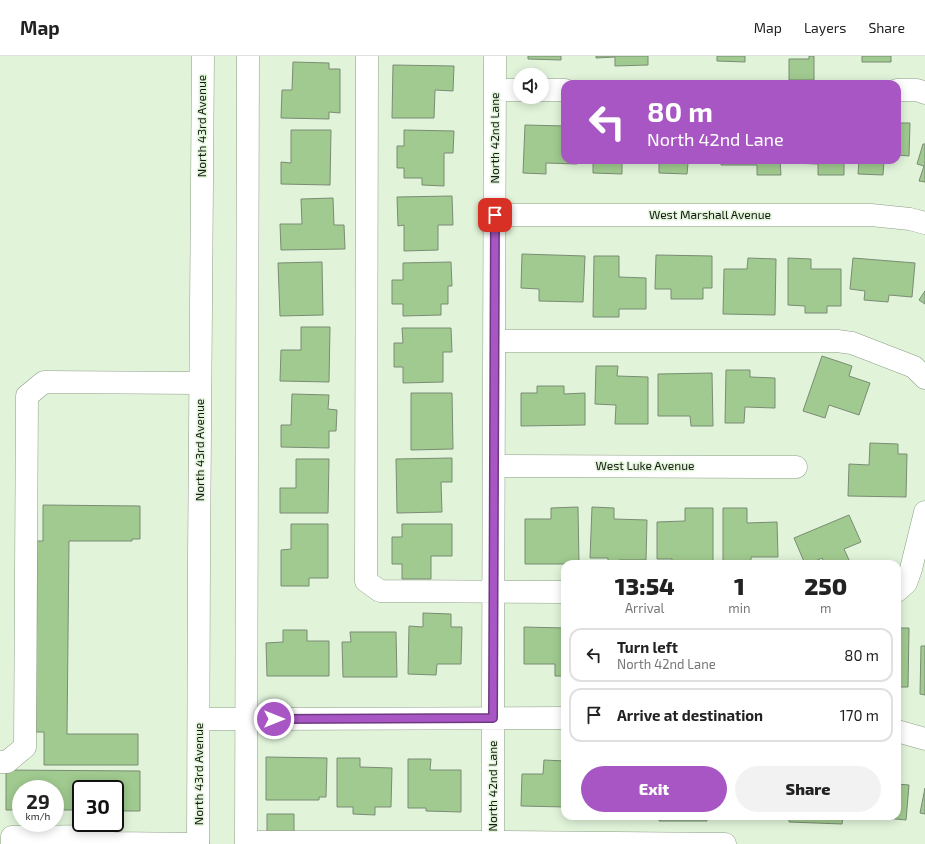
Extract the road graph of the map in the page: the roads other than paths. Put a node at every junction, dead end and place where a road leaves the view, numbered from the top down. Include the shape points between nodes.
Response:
1 (203, 56) edge
2 (248, 56) edge
3 (367, 56) edge
4 (495, 56) edge
5 (495, 90) junction
6 (513, 90) edge
7 (549, 90) edge
8 (561, 90) edge
9 (901, 90) edge
10 (925, 93) edge
11 (495, 215) junction
12 (925, 223) edge
13 (495, 341) junction
14 (925, 378) edge
15 (200, 383) junction
16 (494, 466) junction
17 (796, 467) dead end
18 (925, 512) edge
19 (901, 587) edge
20 (493, 591) junction
21 (561, 592) edge
22 (493, 718) junction
23 (561, 718) edge
24 (199, 719) junction
25 (246, 719) junction
26 (901, 732) edge
27 (925, 738) edge
28 (0, 762) edge
29 (246, 843) edge
30 (364, 843) edge
31 (493, 843) edge
32 (12, 844) edge
33 (110, 844) edge
34 (198, 844) edge
35 (725, 844) edge

1 - 15 street, North 43rd Avenue
2 - 25 street
3 - 20 street via 366,581 380,591
4 - 5 street, North 42nd Lane
5 - 6 street
5 - 11 street, North 42nd Lane
7 - 8 street
9 - 10 street
11 - 12 street, West Marshall Avenue via 871,215
11 - 13 street, North 42nd Lane
13 - 14 street via 836,341 852,343 914,367
13 - 16 street, North 42nd Lane
15 - 24 street, North 43rd Avenue
15 - 28 street via 44,382 27,396 25,748 7,762
16 - 17 street, West Luke Avenue
16 - 20 street, North 42nd Lane
18 - 19 street via 911,569 906,583
20 - 21 street
20 - 22 street, North 42nd Lane
22 - 23 street
22 - 25 street
22 - 31 street, North 42nd Lane
24 - 25 street
24 - 34 street, North 43rd Avenue
25 - 29 street
26 - 27 street
29 - 30 street
30 - 31 street
31 - 35 street
32 - 33 street via 12,837 100,836
33 - 34 street

